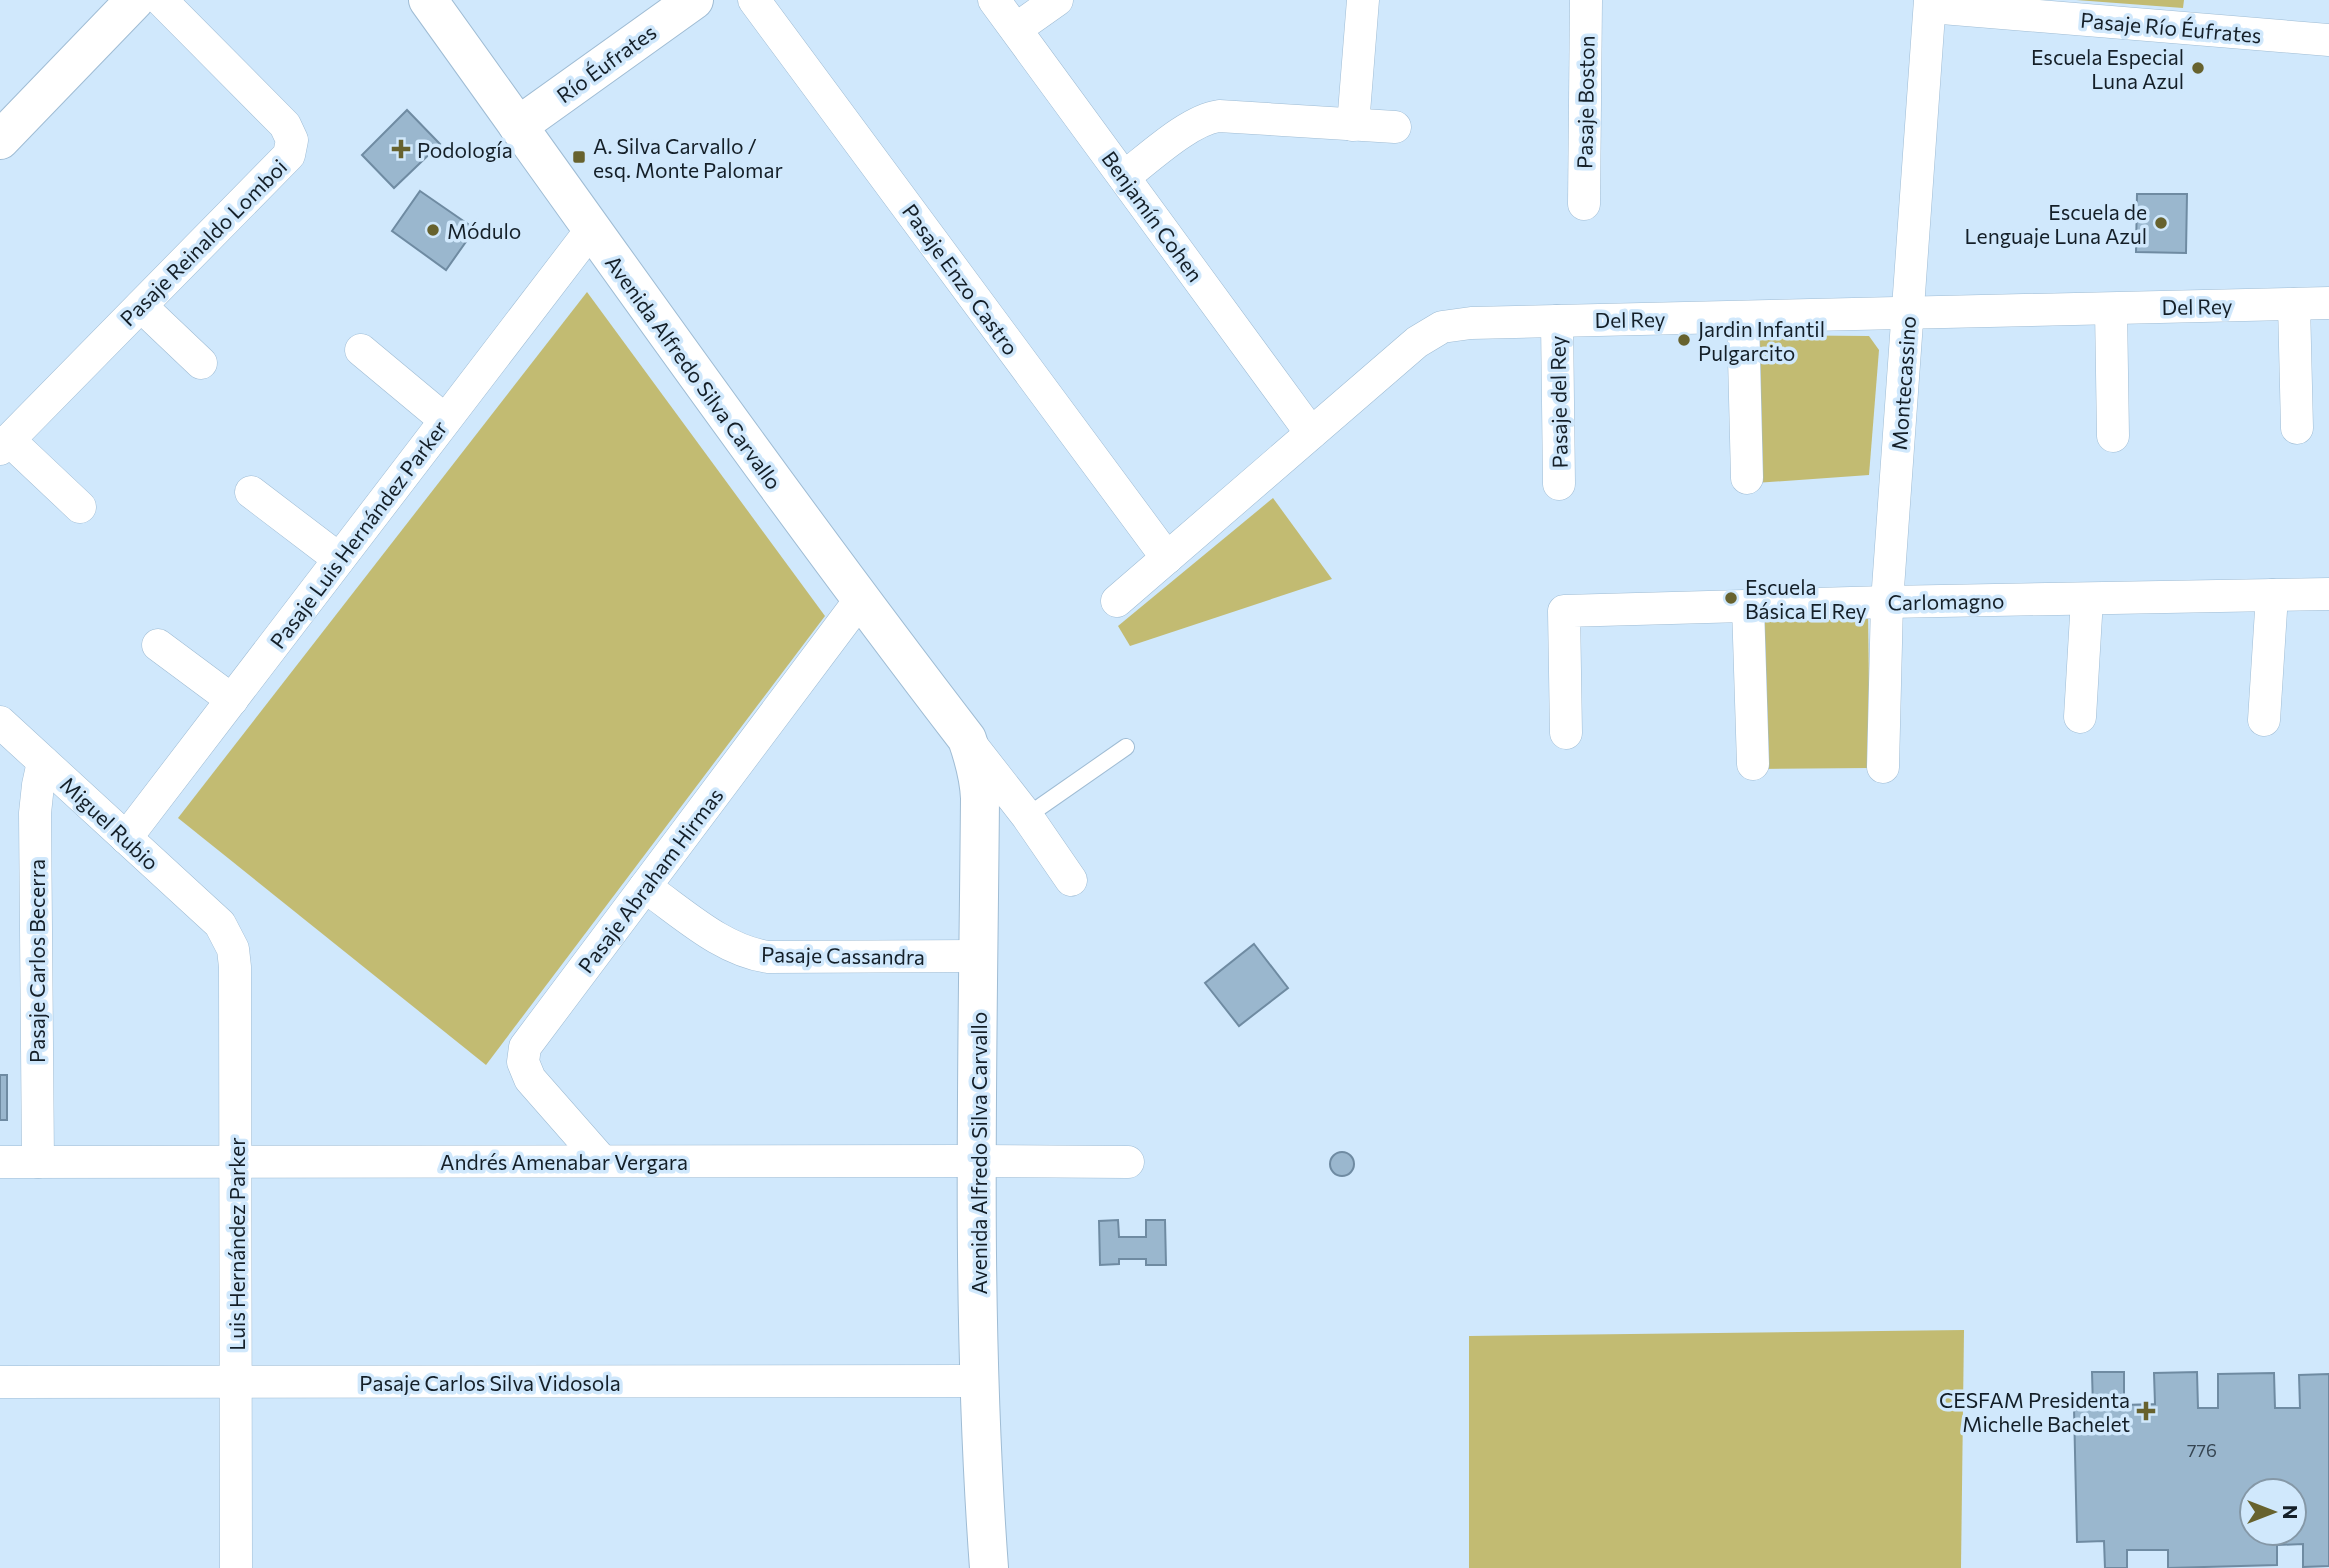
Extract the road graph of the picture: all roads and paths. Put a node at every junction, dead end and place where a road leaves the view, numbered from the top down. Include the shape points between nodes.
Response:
1 (161, 0) edge
2 (428, 0) edge
3 (694, 0) edge
4 (754, 0) edge
5 (994, 0) edge
6 (1057, 0) edge
7 (1363, 0) edge
8 (1586, 0) edge
9 (1930, 4) edge
10 (120, 5) edge
11 (1016, 29) junction
12 (2329, 40) edge
13 (1353, 125) junction
14 (518, 126) junction
15 (1395, 127) dead end
16 (0, 140) edge
17 (1124, 177) junction
18 (1584, 204) dead end
19 (591, 230) junction
20 (2329, 303) edge
21 (2294, 304) junction
22 (141, 306) junction
23 (2111, 309) junction
24 (1908, 314) junction
25 (1743, 317) junction
26 (1557, 321) junction
27 (361, 350) dead end
28 (201, 363) dead end
29 (445, 420) junction
30 (2297, 428) dead end
31 (1311, 433) junction
32 (2113, 436) dead end
33 (4, 444) edge
34 (1747, 478) dead end
35 (1559, 484) dead end
36 (251, 492) dead end
37 (80, 507) dead end
38 (1167, 558) junction
39 (339, 559) junction
40 (2329, 594) edge
41 (2272, 595) junction
42 (2087, 599) junction
43 (860, 600) junction
44 (1117, 601) dead end
45 (1887, 602) junction
46 (1748, 606) junction
47 (158, 645) dead end
48 (232, 700) junction
49 (2080, 717) dead end
50 (2264, 720) dead end
51 (0, 722) edge
52 (1566, 733) dead end
53 (967, 739) junction
54 (1126, 747) dead end
55 (43, 762) junction
56 (1753, 764) dead end
57 (1883, 767) dead end
58 (1027, 816) junction
59 (126, 838) junction
60 (1071, 880) dead end
61 (645, 887) junction
62 (220, 924) joint
63 (979, 956) junction
64 (236, 1161) junction
65 (602, 1161) junction
66 (976, 1161) junction
67 (0, 1162) edge
68 (38, 1162) junction
69 (1128, 1162) dead end
70 (980, 1381) junction
71 (0, 1382) edge
72 (236, 1382) junction
73 (236, 1568) edge
74 (989, 1568) edge

1 - 22 street, Pasaje Reinaldo Lomboi via 285,125 292,140 289,155
2 - 14 street, Avenida Alfredo Silva Carvallo
3 - 14 street, Río Éufrates
4 - 38 street, Pasaje Enzo Castro
5 - 11 street, Benjamín Cohen
6 - 11 street
7 - 13 street
8 - 18 street, Pasaje Boston
9 - 12 street, Pasaje Río Éufrates
9 - 24 street, Montecassino
10 - 16 street
11 - 17 street, Benjamín Cohen
13 - 15 street
13 - 17 street via 1210,117
14 - 19 street, Avenida Alfredo Silva Carvallo
17 - 31 street, Benjamín Cohen
19 - 29 street, Pasaje Luis Hernández Parker
19 - 43 street, Avenida Alfredo Silva Carvallo
20 - 21 street, Del Rey
21 - 23 street, Del Rey
21 - 30 street
22 - 28 street
22 - 33 street, Pasaje Reinaldo Lomboi
23 - 24 street, Del Rey
23 - 32 street
24 - 25 street, Del Rey
24 - 45 street, Montecassino
25 - 26 street, Del Rey
25 - 34 street
26 - 31 street, Del Rey via 1442,327 1417,342
26 - 35 street, Pasaje del Rey
27 - 29 street
29 - 39 street, Pasaje Luis Hernández Parker
31 - 38 street, Del Rey
33 - 37 street
36 - 39 street
38 - 44 street, Del Rey
39 - 48 street, Pasaje Luis Hernández Parker
40 - 41 street, Carlomagno
41 - 42 street, Carlomagno
41 - 50 street
42 - 45 street, Carlomagno
42 - 49 street
43 - 53 street, Avenida Alfredo Silva Carvallo
43 - 61 street, Pasaje Abraham Hirmas
45 - 46 street, Carlomagno
45 - 57 street, Montecassino
46 - 52 street, Carlomagno via 1564,611
46 - 56 street
47 - 48 street
48 - 59 street, Pasaje Luis Hernández Parker
51 - 55 street, Miguel Rubio
53 - 58 street, Avenida Alfredo Silva Carvallo
53 - 63 street, Avenida Alfredo Silva Carvallo via 980,798
54 - 58 lane
55 - 59 street, Miguel Rubio
55 - 68 street, Pasaje Carlos Becerra via 35,813
58 - 60 street, Avenida Alfredo Silva Carvallo
59 - 62 street, Miguel Rubio
61 - 63 street, Pasaje Cassandra via 722,941 754,955
61 - 65 street, Pasaje Abraham Hirmas via 523,1054 530,1079
62 - 64 street, Luis Hernández Parker via 233,949 235,967
63 - 66 street, Avenida Alfredo Silva Carvallo
64 - 65 street, Andrés Amenabar Vergara
64 - 68 street, Andrés Amenabar Vergara
64 - 72 street, Luis Hernández Parker
65 - 66 street, Andrés Amenabar Vergara
66 - 69 street, Andrés Amenabar Vergara
66 - 70 street, Avenida Alfredo Silva Carvallo
67 - 68 street, Andrés Amenabar Vergara
70 - 72 street, Pasaje Carlos Silva Vidosola
70 - 74 street, Avenida Alfredo Silva Carvallo
71 - 72 street, Pasaje Carlos Silva Vidosola
72 - 73 street, Luis Hernández Parker

